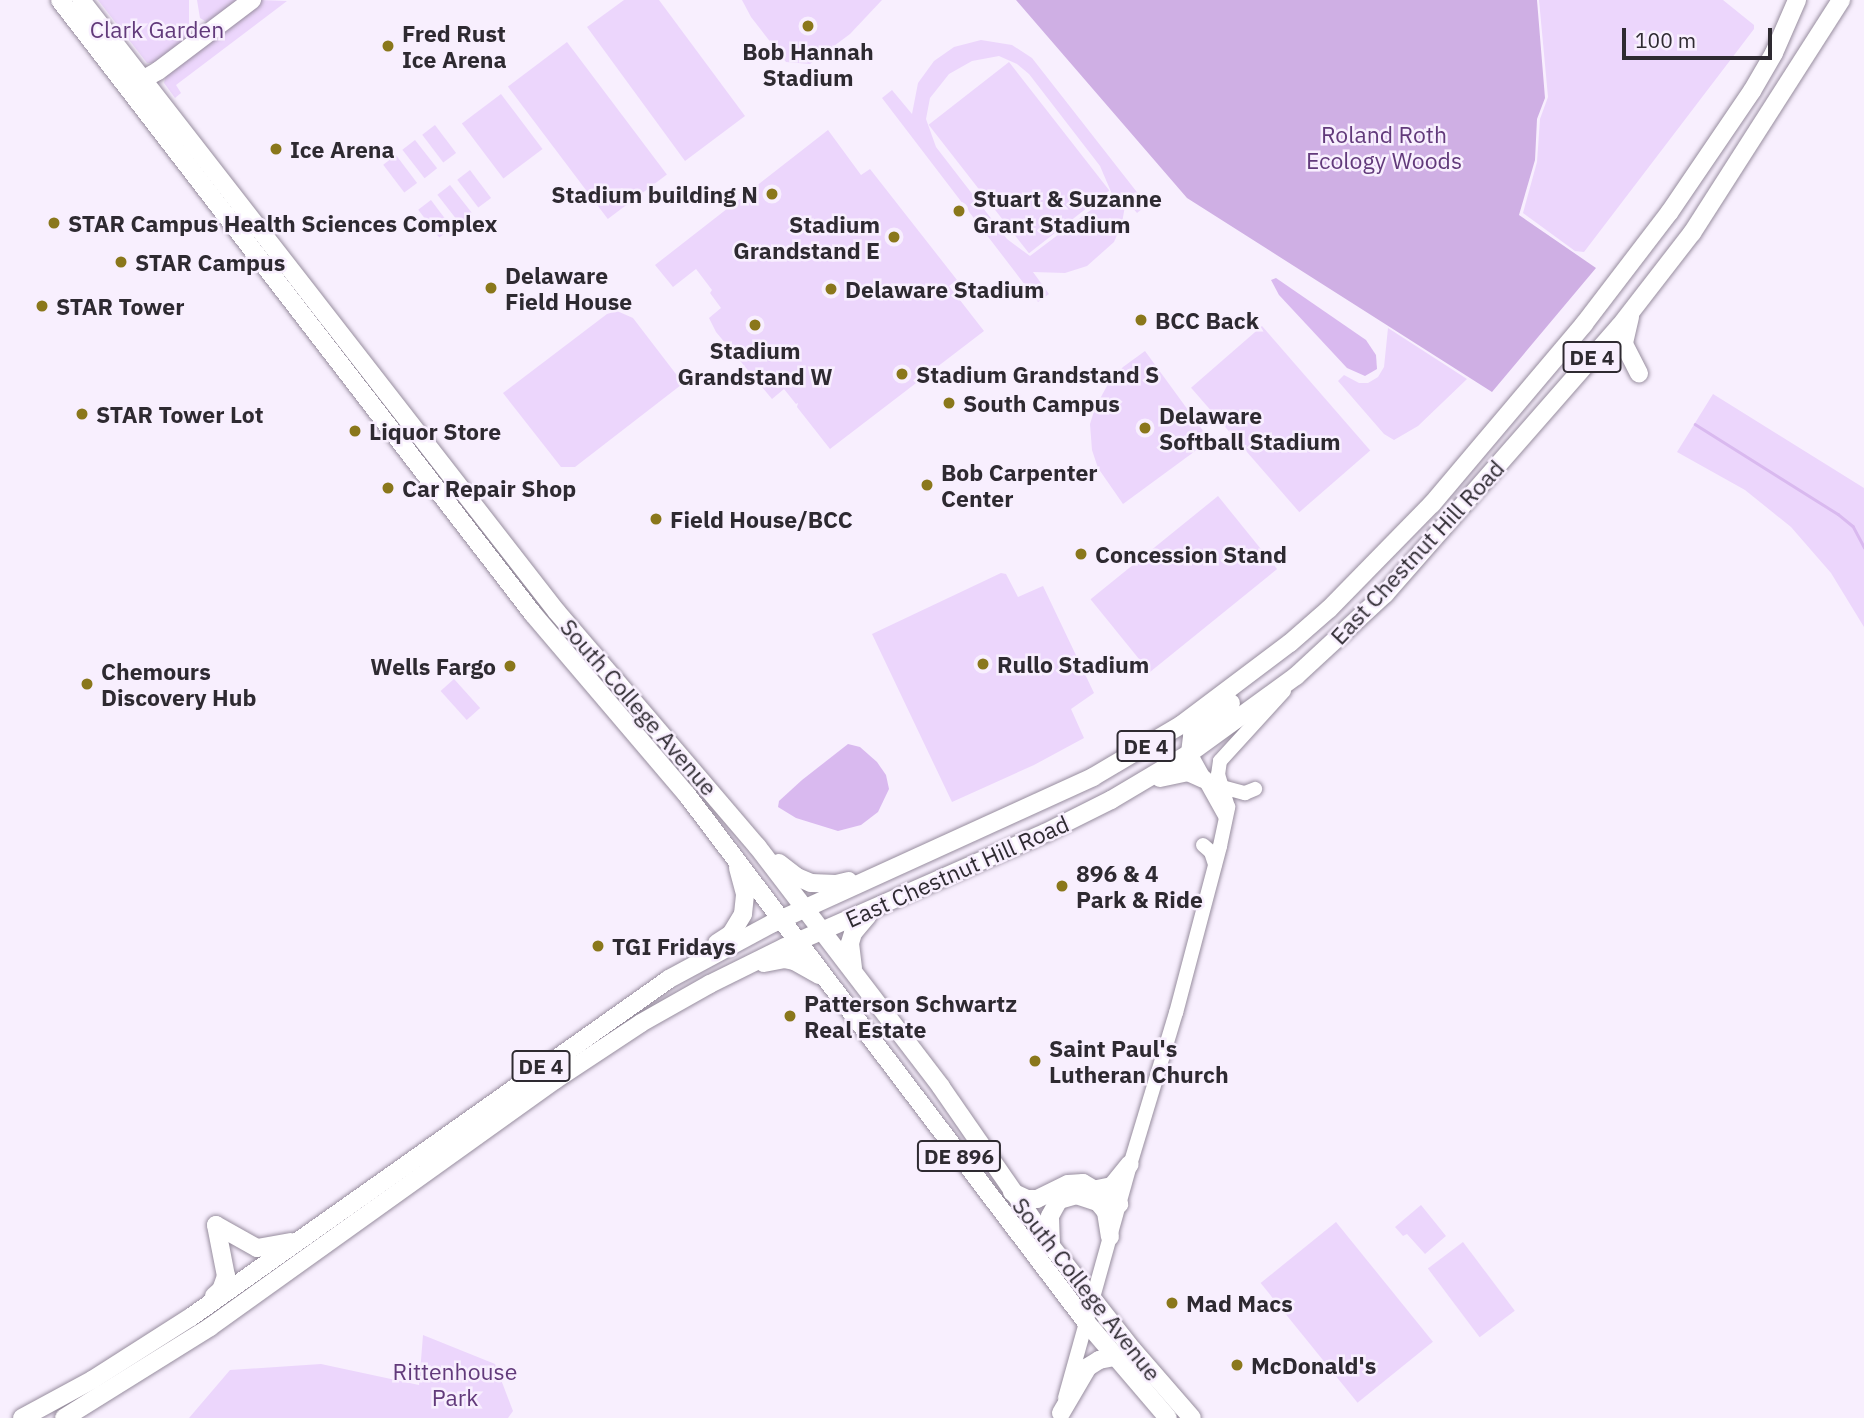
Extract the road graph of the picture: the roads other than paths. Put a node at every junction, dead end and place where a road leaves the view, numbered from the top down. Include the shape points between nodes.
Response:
1 (60, 0) edge
2 (81, 0) edge
3 (252, 0) edge
4 (1797, 0) edge
5 (1841, 0) edge
6 (120, 78) junction
7 (144, 79) junction
8 (1631, 312) junction
9 (1639, 373) dead end
10 (1329, 609) junction
11 (1296, 676) junction
12 (1190, 753) junction
13 (1204, 779) junction
14 (1143, 782) junction
15 (1222, 787) junction
16 (1255, 789) dead end
17 (1225, 816) junction
18 (1203, 845) dead end
19 (757, 846) junction
20 (735, 858) junction
21 (1215, 864) junction
22 (886, 872) junction
23 (805, 909) junction
24 (874, 909) junction
25 (782, 919) junction
26 (823, 931) junction
27 (798, 941) junction
28 (742, 968) junction
29 (853, 971) junction
30 (669, 979) junction
31 (835, 989) junction
32 (1130, 1164) junction
33 (1097, 1189) junction
34 (1010, 1190) junction
35 (1119, 1205) junction
36 (313, 1232) junction
37 (1110, 1237) junction
38 (1051, 1246) junction
39 (1092, 1298) junction
40 (191, 1317) junction
41 (1086, 1322) junction
42 (1115, 1357) junction
43 (1061, 1416) edge
44 (22, 1418) edge
45 (64, 1418) edge
46 (1168, 1418) edge
47 (1192, 1418) edge

1 - 6 main road, South College Avenue
2 - 7 main road, South College Avenue
3 - 7 main road
4 - 10 main road, East Chestnut Hill Road / DE 4 via 1752,92 1669,213 1583,326 1432,504
5 - 8 main road, East Chestnut Hill Road / DE 4 via 1721,190
6 - 7 main road
6 - 20 main road, South College Avenue via 533,614 640,737
7 - 19 main road, South College Avenue via 557,612
8 - 9 main road via 1625,344
8 - 11 main road, East Chestnut Hill Road / DE 4 via 1385,594
10 - 12 main road via 1263,677 1196,731
10 - 22 main road, East Chestnut Hill Road / DE 4 via 1236,686 1147,746 1062,792
11 - 12 main road, East Chestnut Hill Road / DE 4
11 - 15 street via 1223,756 1218,775
12 - 13 street
12 - 14 main road, East Chestnut Hill Road / DE 4
13 - 14 main road via 1188,772
13 - 17 street
14 - 24 main road, East Chestnut Hill Road / DE 4 via 1045,833
15 - 16 street via 1237,793
15 - 17 street via 1228,807
17 - 21 street
18 - 21 street
19 - 22 main road via 810,883 836,884
19 - 23 main road, South College Avenue
20 - 25 main road, South College Avenue
20 - 30 main road via 745,894 738,924
21 - 32 street
22 - 23 main road, East Chestnut Hill Road / DE 4
23 - 25 main road, DE 4
23 - 26 main road, South College Avenue / DE 896
24 - 26 main road, East Chestnut Hill Road / DE 4
24 - 29 main road via 853,933
25 - 27 main road, South College Avenue
25 - 30 main road, DE 4
26 - 27 main road, East Chestnut Hill Road / DE 4
26 - 29 main road, South College Avenue / DE 896
27 - 28 main road, DE 4
27 - 31 main road, South College Avenue
28 - 31 main road, DE 896 via 794,961
28 - 45 main road, DE 4 via 599,1050 210,1327
29 - 34 main road, South College Avenue / DE 896
30 - 36 main road, DE 4
31 - 41 main road, South College Avenue / DE 896
32 - 33 main road via 1112,1186
32 - 35 street
33 - 34 main road via 1083,1183 1068,1184 1037,1199
33 - 35 main road
34 - 38 main road, South College Avenue / DE 896
35 - 37 street
36 - 40 main road, DE 4
36 - 40 main road via 286,1244 257,1248 216,1225 226,1276 220,1290
37 - 38 main road via 1106,1212 1098,1202 1076,1195 1059,1200 1050,1216
37 - 39 street
38 - 39 main road, South College Avenue / DE 896
39 - 41 street
39 - 47 main road, South College Avenue / DE 896
40 - 44 main road, DE 4
41 - 42 main road, South College Avenue / DE 896
41 - 43 street
42 - 43 main road via 1088,1367
42 - 46 main road, South College Avenue / DE 896

